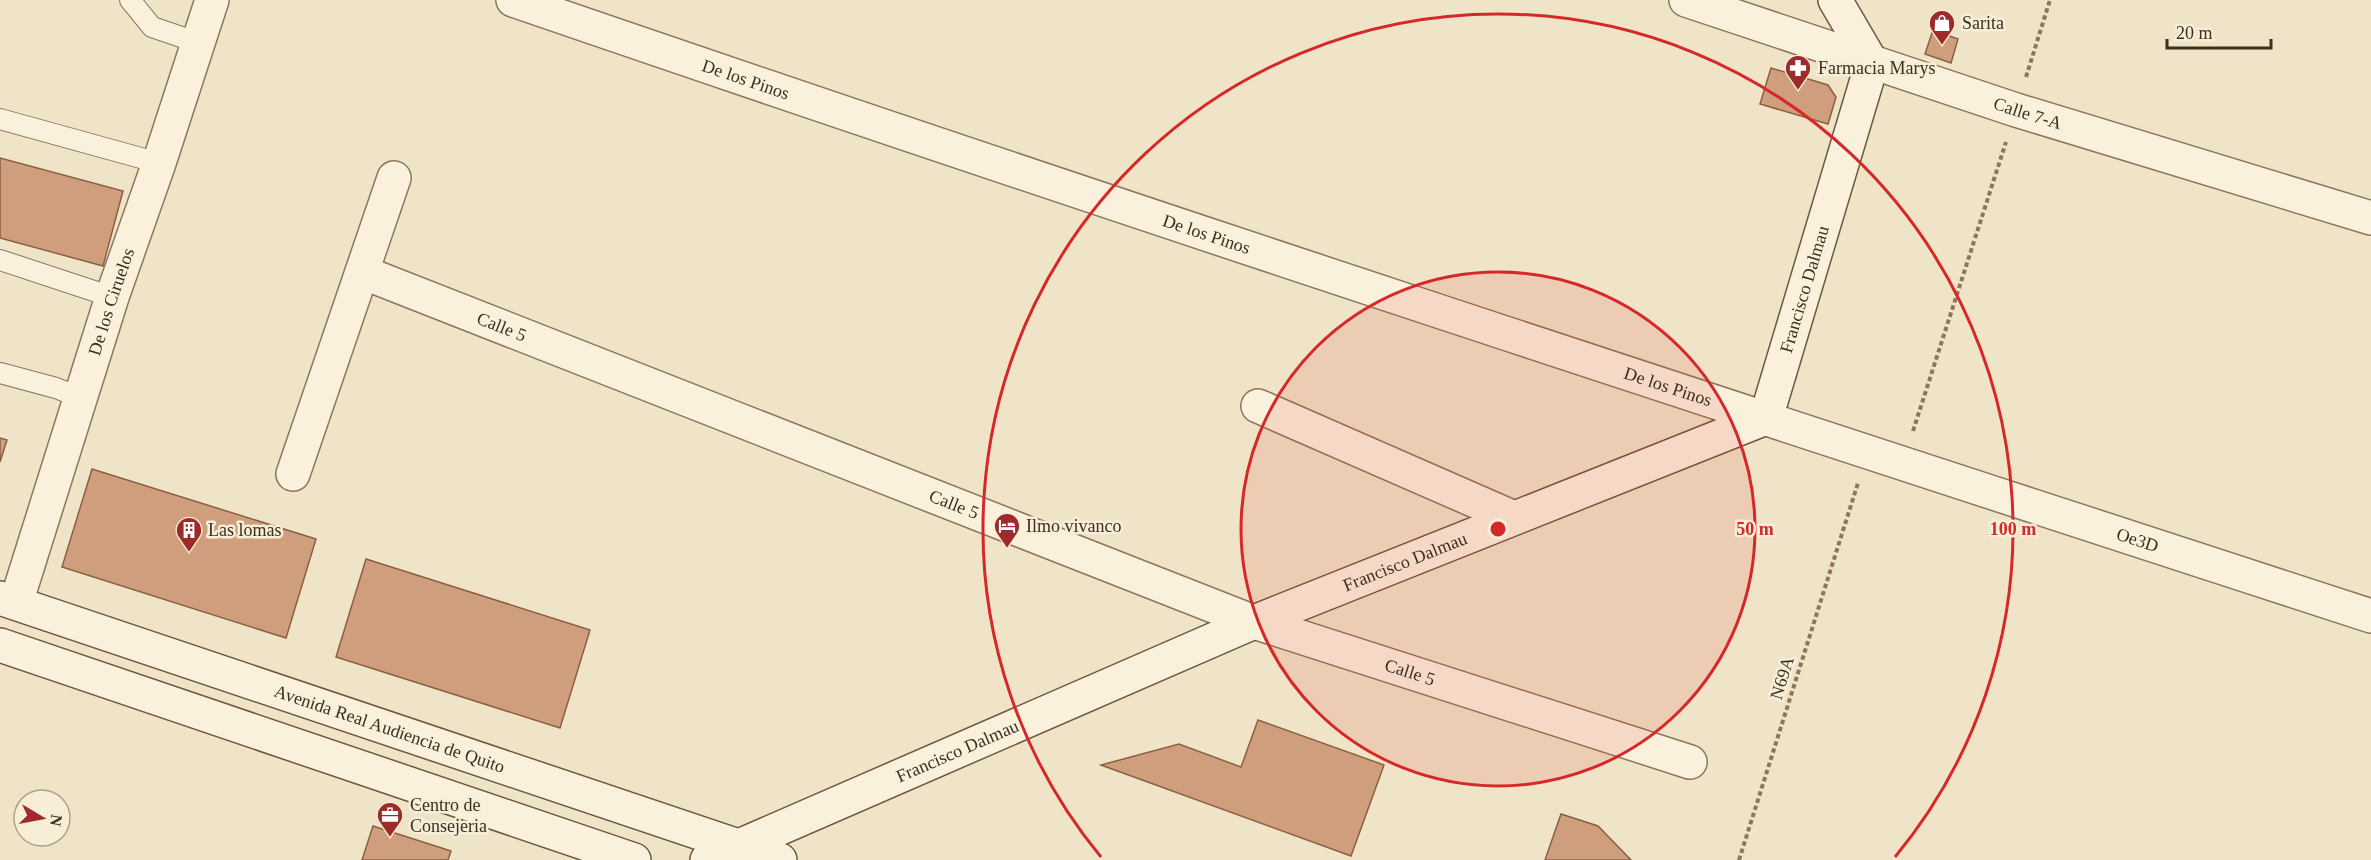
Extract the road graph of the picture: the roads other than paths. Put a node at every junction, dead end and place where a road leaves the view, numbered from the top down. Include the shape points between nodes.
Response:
1 (129, 0) edge
2 (212, 0) edge
3 (513, 0) edge
4 (1686, 0) edge
5 (1835, 0) edge
6 (199, 43) junction
7 (1872, 63) junction
8 (0, 119) edge
9 (159, 163) junction
10 (394, 178) dead end
11 (2371, 218) edge
12 (0, 260) edge
13 (362, 272) junction
14 (112, 297) junction
15 (0, 373) edge
16 (81, 398) junction
17 (1258, 406) dead end
18 (1766, 418) junction
19 (1902, 464) joint
20 (293, 474) dead end
21 (1512, 517) junction
22 (8, 601) edge
23 (2371, 616) edge
24 (1254, 622) junction
25 (0, 645) edge
26 (1690, 762) dead end
27 (738, 847) junction
28 (634, 860) edge
29 (707, 860) edge
30 (780, 860) edge

1 - 6 lane via 152,27
2 - 6 street, De los Ciruelos
3 - 18 street, De los Pinos via 903,134
4 - 7 street, Calle 7-A
5 - 7 street
6 - 9 street, De los Ciruelos
7 - 11 street, Calle 7-A
7 - 18 street, Francisco Dalmau
8 - 9 lane
9 - 14 street, De los Ciruelos
10 - 13 street
12 - 14 lane
13 - 20 street
13 - 24 street, Calle 5
14 - 16 street, De los Ciruelos
15 - 16 lane
16 - 22 street, De los Ciruelos
17 - 21 street
18 - 19 street, De los Pinos
18 - 21 street, Francisco Dalmau
19 - 23 street, Oe3D
21 - 24 street, Francisco Dalmau
22 - 27 street, Avenida Real Audiencia de Quito
24 - 26 street, Calle 5
24 - 27 street, Francisco Dalmau
25 - 28 street
27 - 29 street, Francisco Dalmau
27 - 30 street, Avenida Real Audiencia de Quito

